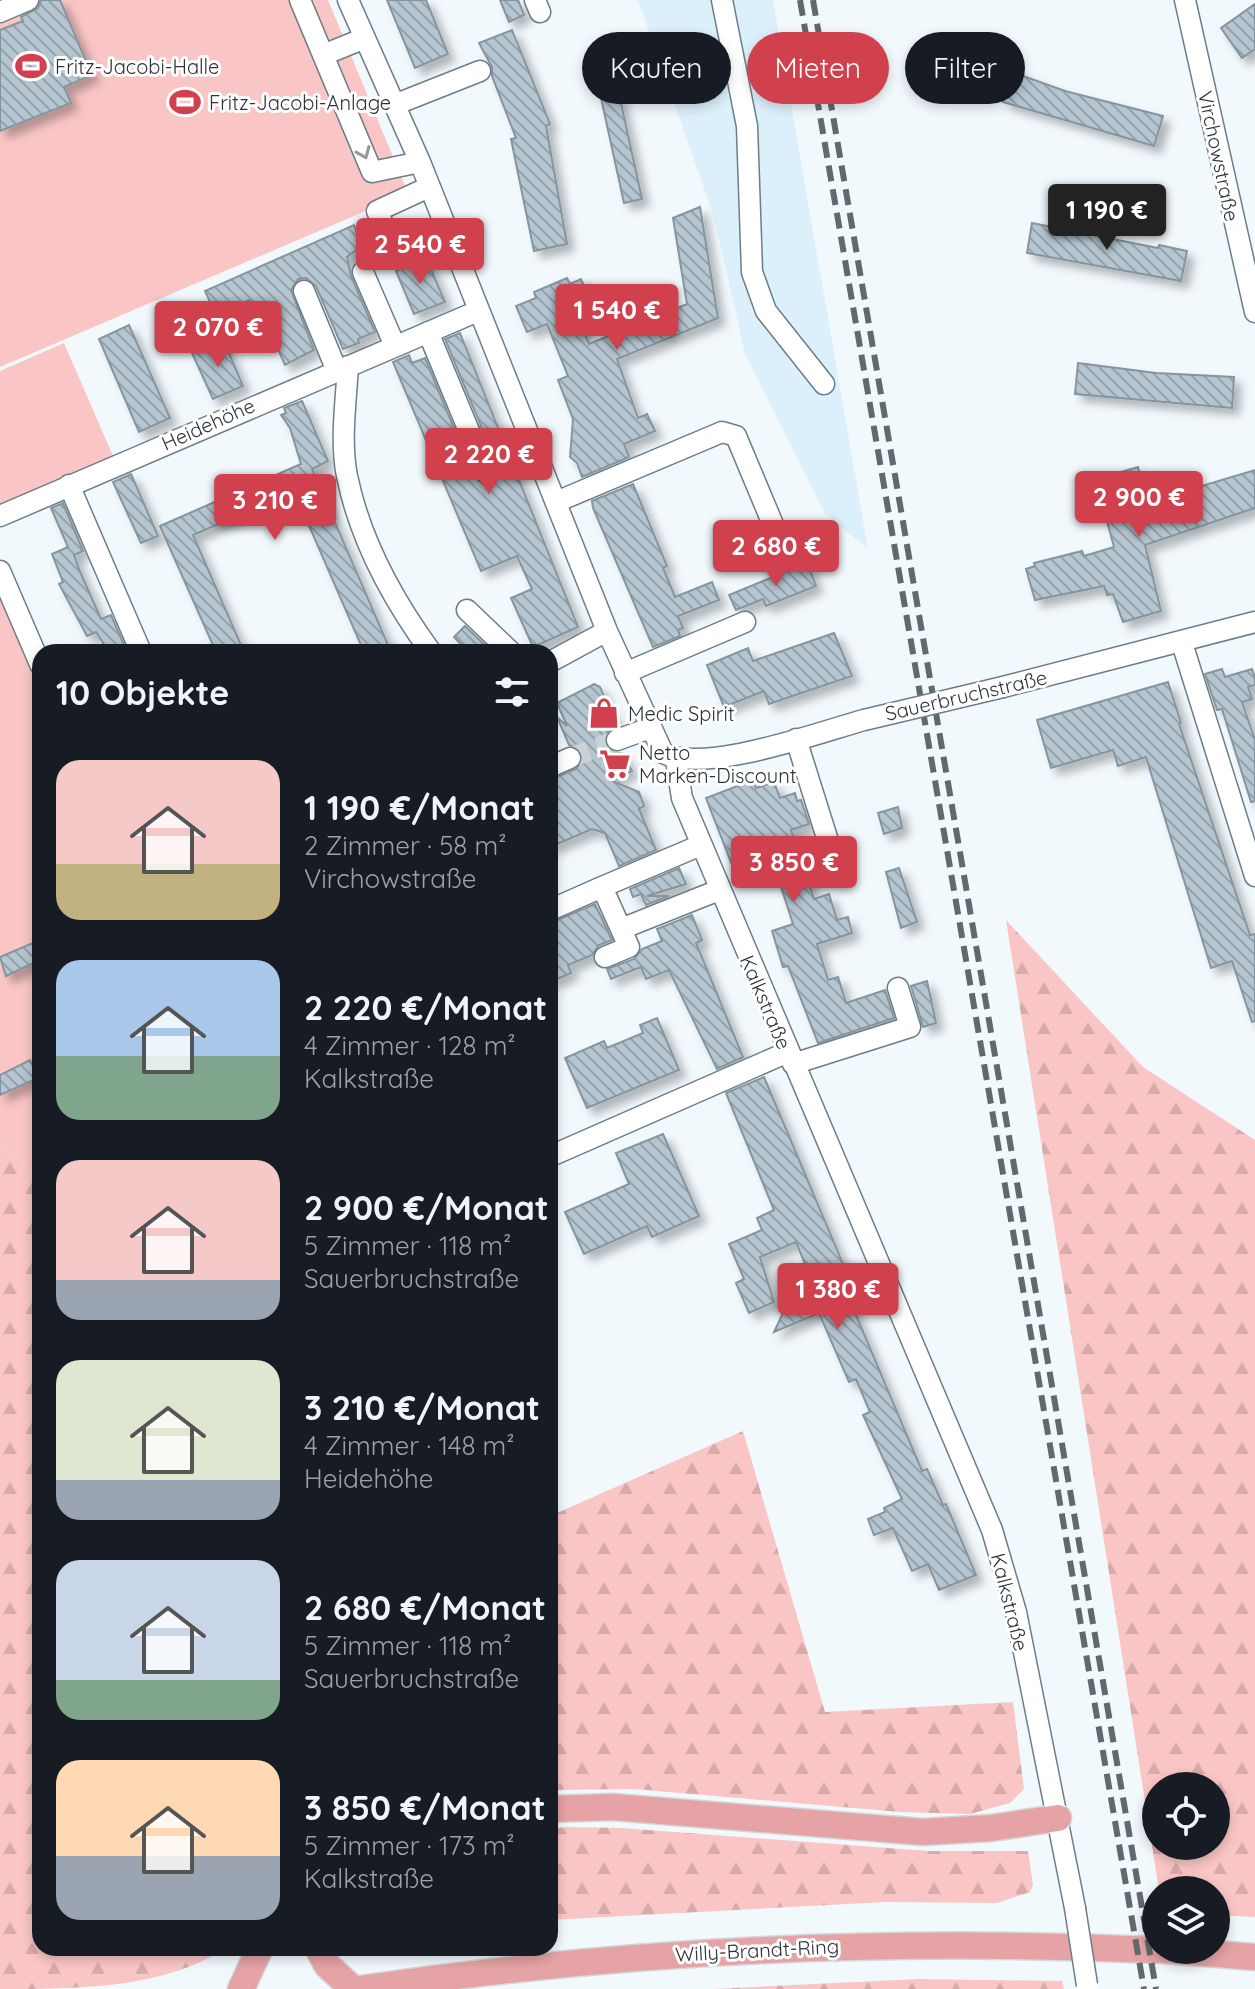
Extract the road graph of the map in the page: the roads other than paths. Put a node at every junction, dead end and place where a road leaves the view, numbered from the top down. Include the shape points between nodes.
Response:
1 (28, 0) edge
2 (300, 0) edge
3 (348, 0) edge
4 (722, 0) edge
5 (1185, 0) edge
6 (0, 12) edge
7 (365, 38) junction
8 (323, 55) junction
9 (480, 71) dead end
10 (394, 105) junction
11 (420, 162) junction
12 (429, 187) junction
13 (391, 242) dead end
14 (363, 272) dead end
15 (1251, 284) edge
16 (304, 291) dead end
17 (478, 311) junction
18 (1255, 312) edge
19 (428, 332) junction
20 (395, 346) junction
21 (342, 368) junction
22 (824, 384) dead end
23 (486, 472) dead end
24 (69, 485) junction
25 (556, 502) junction
26 (0, 516) edge
27 (777, 534) dead end
28 (0, 571) edge
29 (467, 610) dead end
30 (745, 622) dead end
31 (1255, 622) edge
32 (607, 631) junction
33 (1182, 643) junction
34 (138, 644) edge
35 (425, 644) edge
36 (503, 644) edge
37 (32, 645) edge
38 (558, 658) edge
39 (625, 673) junction
40 (650, 728) junction
41 (796, 739) junction
42 (617, 740) tunnel mouth
43 (570, 758) tunnel mouth
44 (676, 760) junction
45 (558, 763) edge
46 (701, 845) junction
47 (834, 860) dead end
48 (1255, 876) edge
49 (602, 887) junction
50 (719, 890) junction
51 (558, 906) edge
52 (621, 929) junction
53 (605, 957) dead end
54 (898, 988) dead end
55 (790, 1058) junction
56 (558, 1153) edge
57 (558, 1809) edge
58 (1058, 1818) junction
59 (1142, 1950) edge
60 (1230, 1955) edge
61 (256, 1956) edge
62 (322, 1956) edge
63 (1255, 1957) edge
64 (526, 1967) junction
65 (1088, 1987) edge
66 (377, 1988) edge
67 (241, 1989) edge
68 (353, 1989) edge
69 (509, 1989) edge

1 - 6 street
2 - 8 street
3 - 7 street
4 - 22 street via 747,126 752,272 766,311
5 - 15 street, Virchowstraße
7 - 8 street
7 - 10 street
8 -> 11 street via 372,172
9 - 10 street
10 - 11 street
11 - 12 street
12 - 13 street via 377,211
12 - 17 street
14 - 20 street
15 - 18 street, Virchowstraße
16 - 21 street
17 - 19 street, Heidehöhe
17 - 25 street
19 - 20 street, Heidehöhe
19 - 23 street
20 - 21 street, Heidehöhe
21 - 24 street, Heidehöhe
21 - 35 street via 347,474 365,536
24 - 26 street, Heidehöhe
24 - 34 street
25 - 27 street via 731,432
25 - 32 street
28 - 37 street
29 - 36 street
30 - 39 street
31 - 33 street, Sauerbruchstraße
32 - 38 street
32 - 39 street
33 - 41 street, Sauerbruchstraße, bridge
33 - 48 street
39 - 40 street
40 - 42 street
40 - 44 street via 663,753
41 - 44 street, Sauerbruchstraße via 718,758
41 - 47 street
43 - 45 street
44 - 46 street, Kalkstraße via 682,798
46 - 49 street
46 - 50 street, Kalkstraße
49 - 51 street
49 - 52 street
50 - 52 street
50 - 55 street, Kalkstraße
52 - 53 street via 629,947
54 - 55 street via 910,1027
55 - 56 street
55 - 58 street, Kalkstraße via 992,1530 1016,1612
57 - 58 main road via 613,1807 923,1832
58 - 65 street, Kalkstraße, bridge
59 - 64 main road, Willy-Brandt-Ring via 795,1946
60 - 63 main road
61 - 67 main road
62 - 68 main road
64 - 66 main road, Willy-Brandt-Ring
64 - 69 main road

